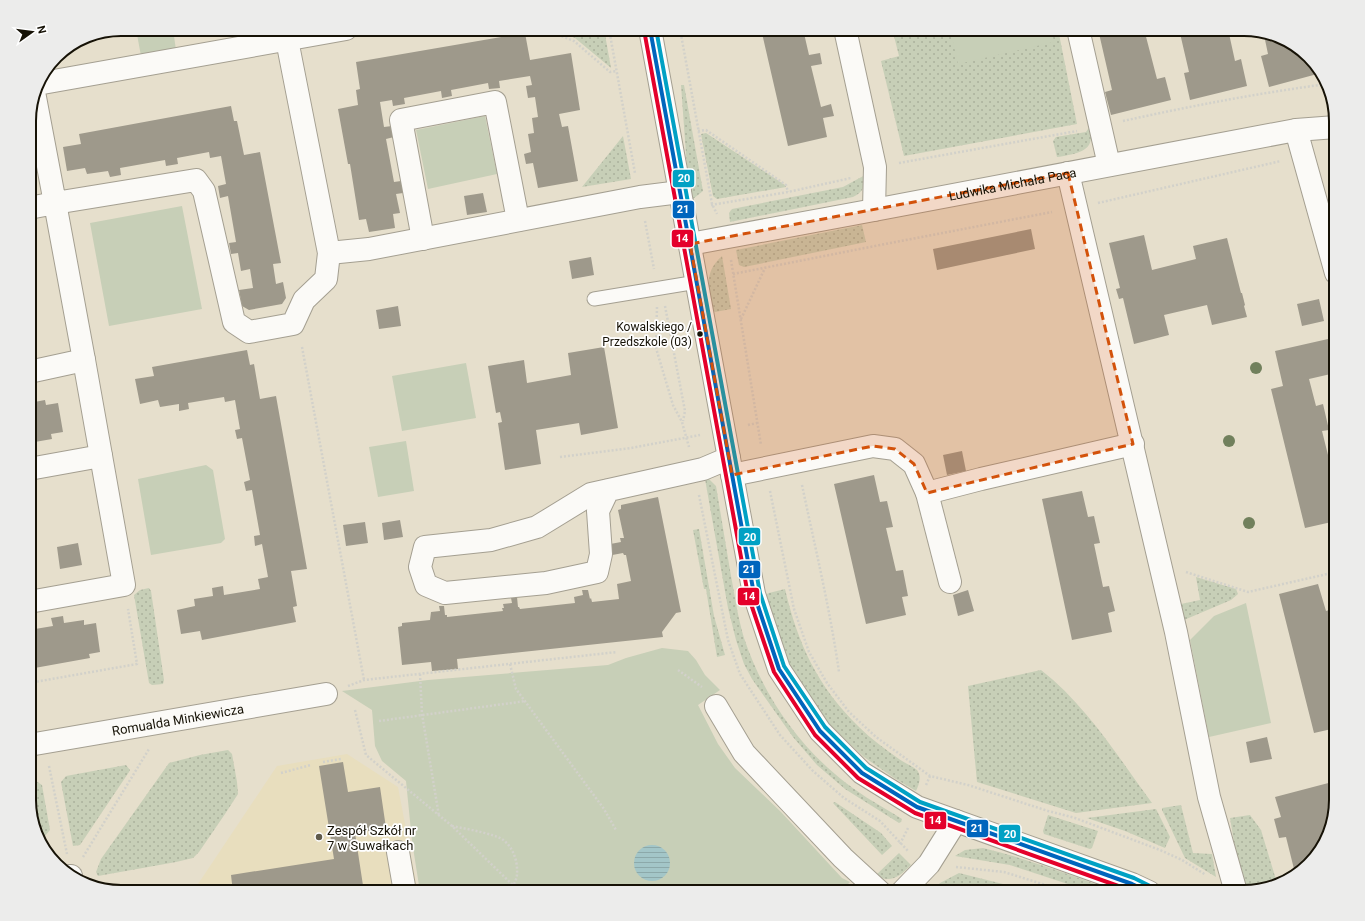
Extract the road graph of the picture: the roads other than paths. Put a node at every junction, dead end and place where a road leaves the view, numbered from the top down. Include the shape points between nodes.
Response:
1 (293, 36) edge
2 (298, 36) edge
3 (651, 36) edge
4 (847, 36) edge
5 (1080, 36) edge
6 (45, 83) edge
7 (37, 109) edge
8 (1329, 128) edge
9 (1296, 130) junction
10 (1109, 164) junction
11 (1068, 173) junction
12 (680, 192) junction
13 (55, 203) junction
14 (36, 207) edge
15 (874, 210) junction
16 (518, 220) junction
17 (423, 238) junction
18 (690, 244) junction
19 (1329, 249) edge
20 (329, 253) junction
21 (697, 282) junction
22 (594, 299) dead end
23 (84, 360) junction
24 (36, 370) edge
25 (1132, 444) junction
26 (101, 456) junction
27 (731, 466) junction
28 (36, 469) edge
29 (608, 490) junction
30 (927, 493) junction
31 (950, 582) dead end
32 (36, 601) edge
33 (326, 694) road end
34 (716, 706) dead end
35 (37, 744) edge
36 (956, 821) junction
37 (398, 852) dead end
38 (404, 885) edge
39 (872, 885) edge
40 (909, 885) edge
41 (1134, 885) edge
42 (1234, 885) edge

1 - 6 street
2 - 20 street
3 - 12 street
4 - 15 street via 876,167
5 - 10 street
7 - 13 street
8 - 9 street, Ludwika Michała Paca
9 - 10 street, Ludwika Michała Paca
9 - 19 street
10 - 11 street, Ludwika Michała Paca
11 - 15 street, Ludwika Michała Paca
11 - 25 street
12 - 16 street
12 - 18 street
13 - 14 street
13 - 20 street via 196,180 204,191 234,322 249,332 293,324 304,300 326,279
13 - 23 street
15 - 18 street, Ludwika Michała Paca
16 - 17 street
16 - 17 street via 495,102 401,120
17 - 20 street via 369,249
18 - 21 street
21 - 22 lane
21 - 27 street
23 - 24 street
23 - 26 street
25 - 30 street
25 - 42 street via 1176,632 1209,797
26 - 28 street
26 - 32 street via 124,585
27 - 29 street via 703,469
27 - 30 street via 766,468 873,446 895,449 914,464
27 - 36 street via 754,594 779,669 820,731 862,773 917,807
29 - 29 street via 591,494 538,526 491,540 425,547 420,567 426,585 445,593 546,583 597,572 601,554 598,512
30 - 31 street
33 - 35 street, Romualda Minkiewicza
34 - 39 street via 744,753 843,858
36 - 40 street via 929,864
36 - 41 street
37 - 38 street

